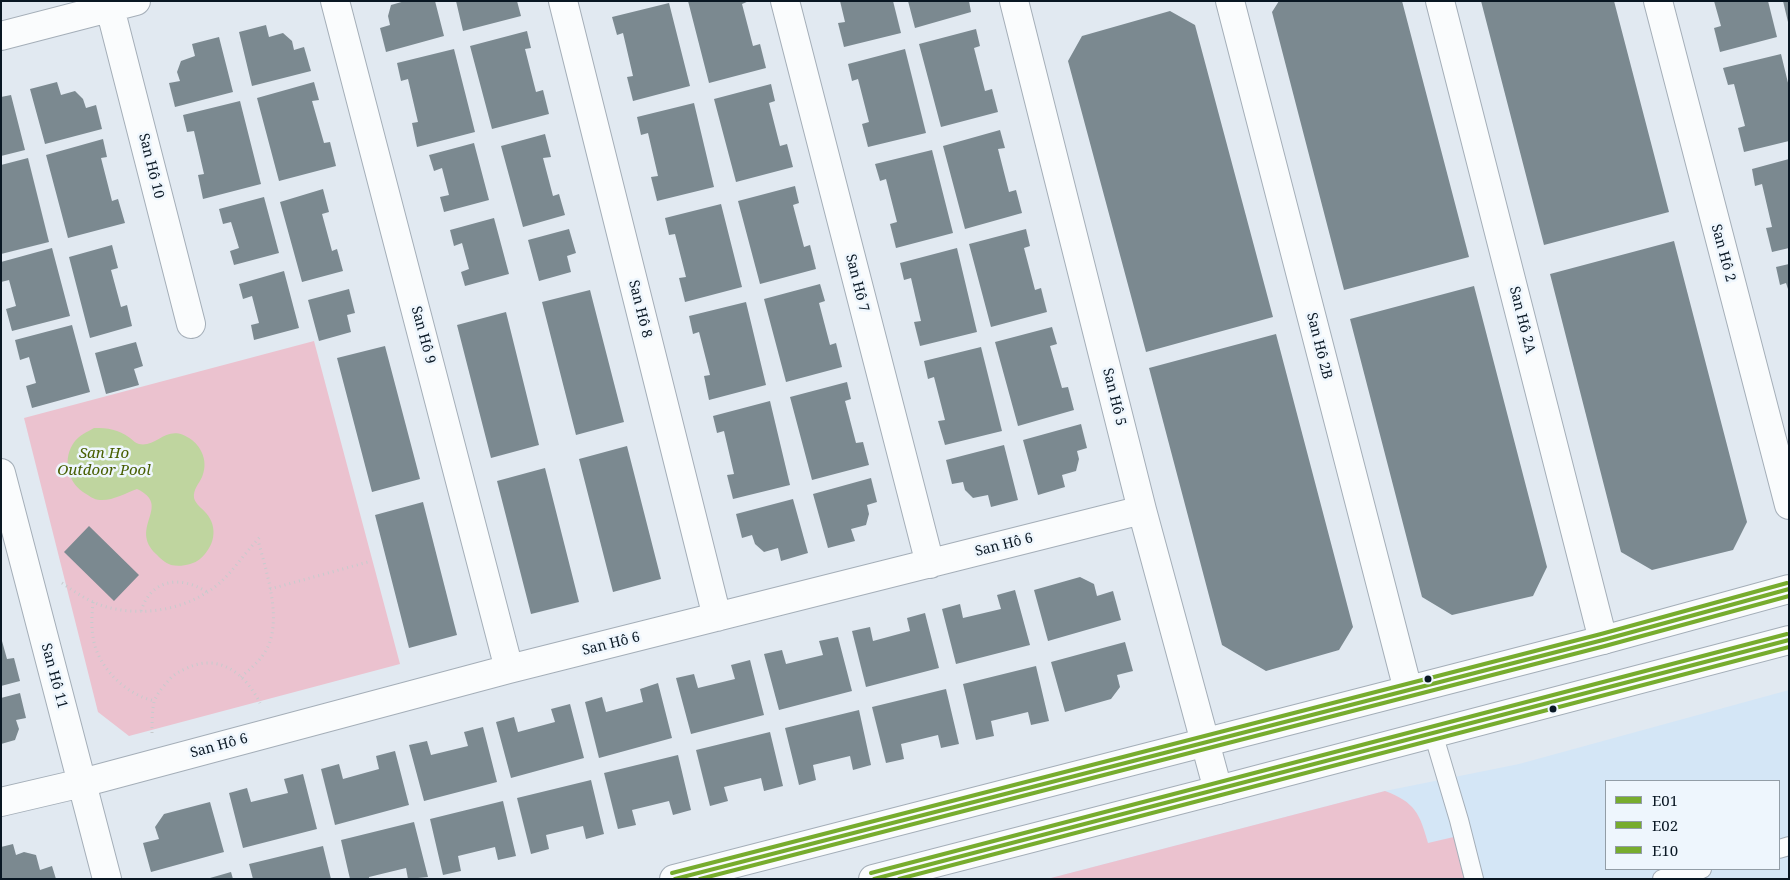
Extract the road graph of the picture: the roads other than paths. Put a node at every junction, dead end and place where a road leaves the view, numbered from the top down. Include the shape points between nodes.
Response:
1 (136, 1) edge
2 (335, 1) edge
3 (563, 1) edge
4 (785, 1) edge
5 (1230, 1) edge
6 (1440, 1) edge
7 (1658, 1) edge
8 (1019, 2) edge
9 (110, 8) junction
10 (1, 36) edge
11 (191, 324) dead end
12 (1, 473) edge
13 (1789, 505) edge
14 (1142, 510) junction
15 (930, 564) junction
16 (1789, 589) edge
17 (717, 617) junction
18 (1603, 640) junction
19 (1789, 640) edge
20 (509, 670) junction
21 (1408, 690) junction
22 (1433, 733) junction
23 (1206, 742) junction
24 (82, 783) junction
25 (1218, 790) junction
26 (1, 802) edge
27 (1698, 870) edge
28 (107, 879) edge
29 (674, 879) edge
30 (873, 879) edge
31 (1474, 879) edge
32 (1662, 879) edge

1 - 9 street
2 - 20 street, San Hô 9
3 - 17 street, San Hô 8
4 - 15 street, San Hô 7
5 - 21 street, San Hô 2B
6 - 18 street, San Hô 2A
7 - 13 street, San Hô 2
8 - 14 street, San Hô 5
9 - 10 street
9 - 11 street, San Hô 10
12 - 24 street, San Hô 11
14 - 15 street, San Hô 6
14 - 23 street, San Hô 5
15 - 17 street, San Hô 6
16 - 18 street
17 - 20 street, San Hô 6
18 - 21 street
19 - 22 street
20 - 24 street, San Hô 6
21 - 23 street
22 - 25 street
22 - 31 lane
23 - 25 street, San Hô 5
23 - 29 street
24 - 26 street, San Hô 6
24 - 28 street, San Hô 11
25 - 30 street
27 - 32 lane

